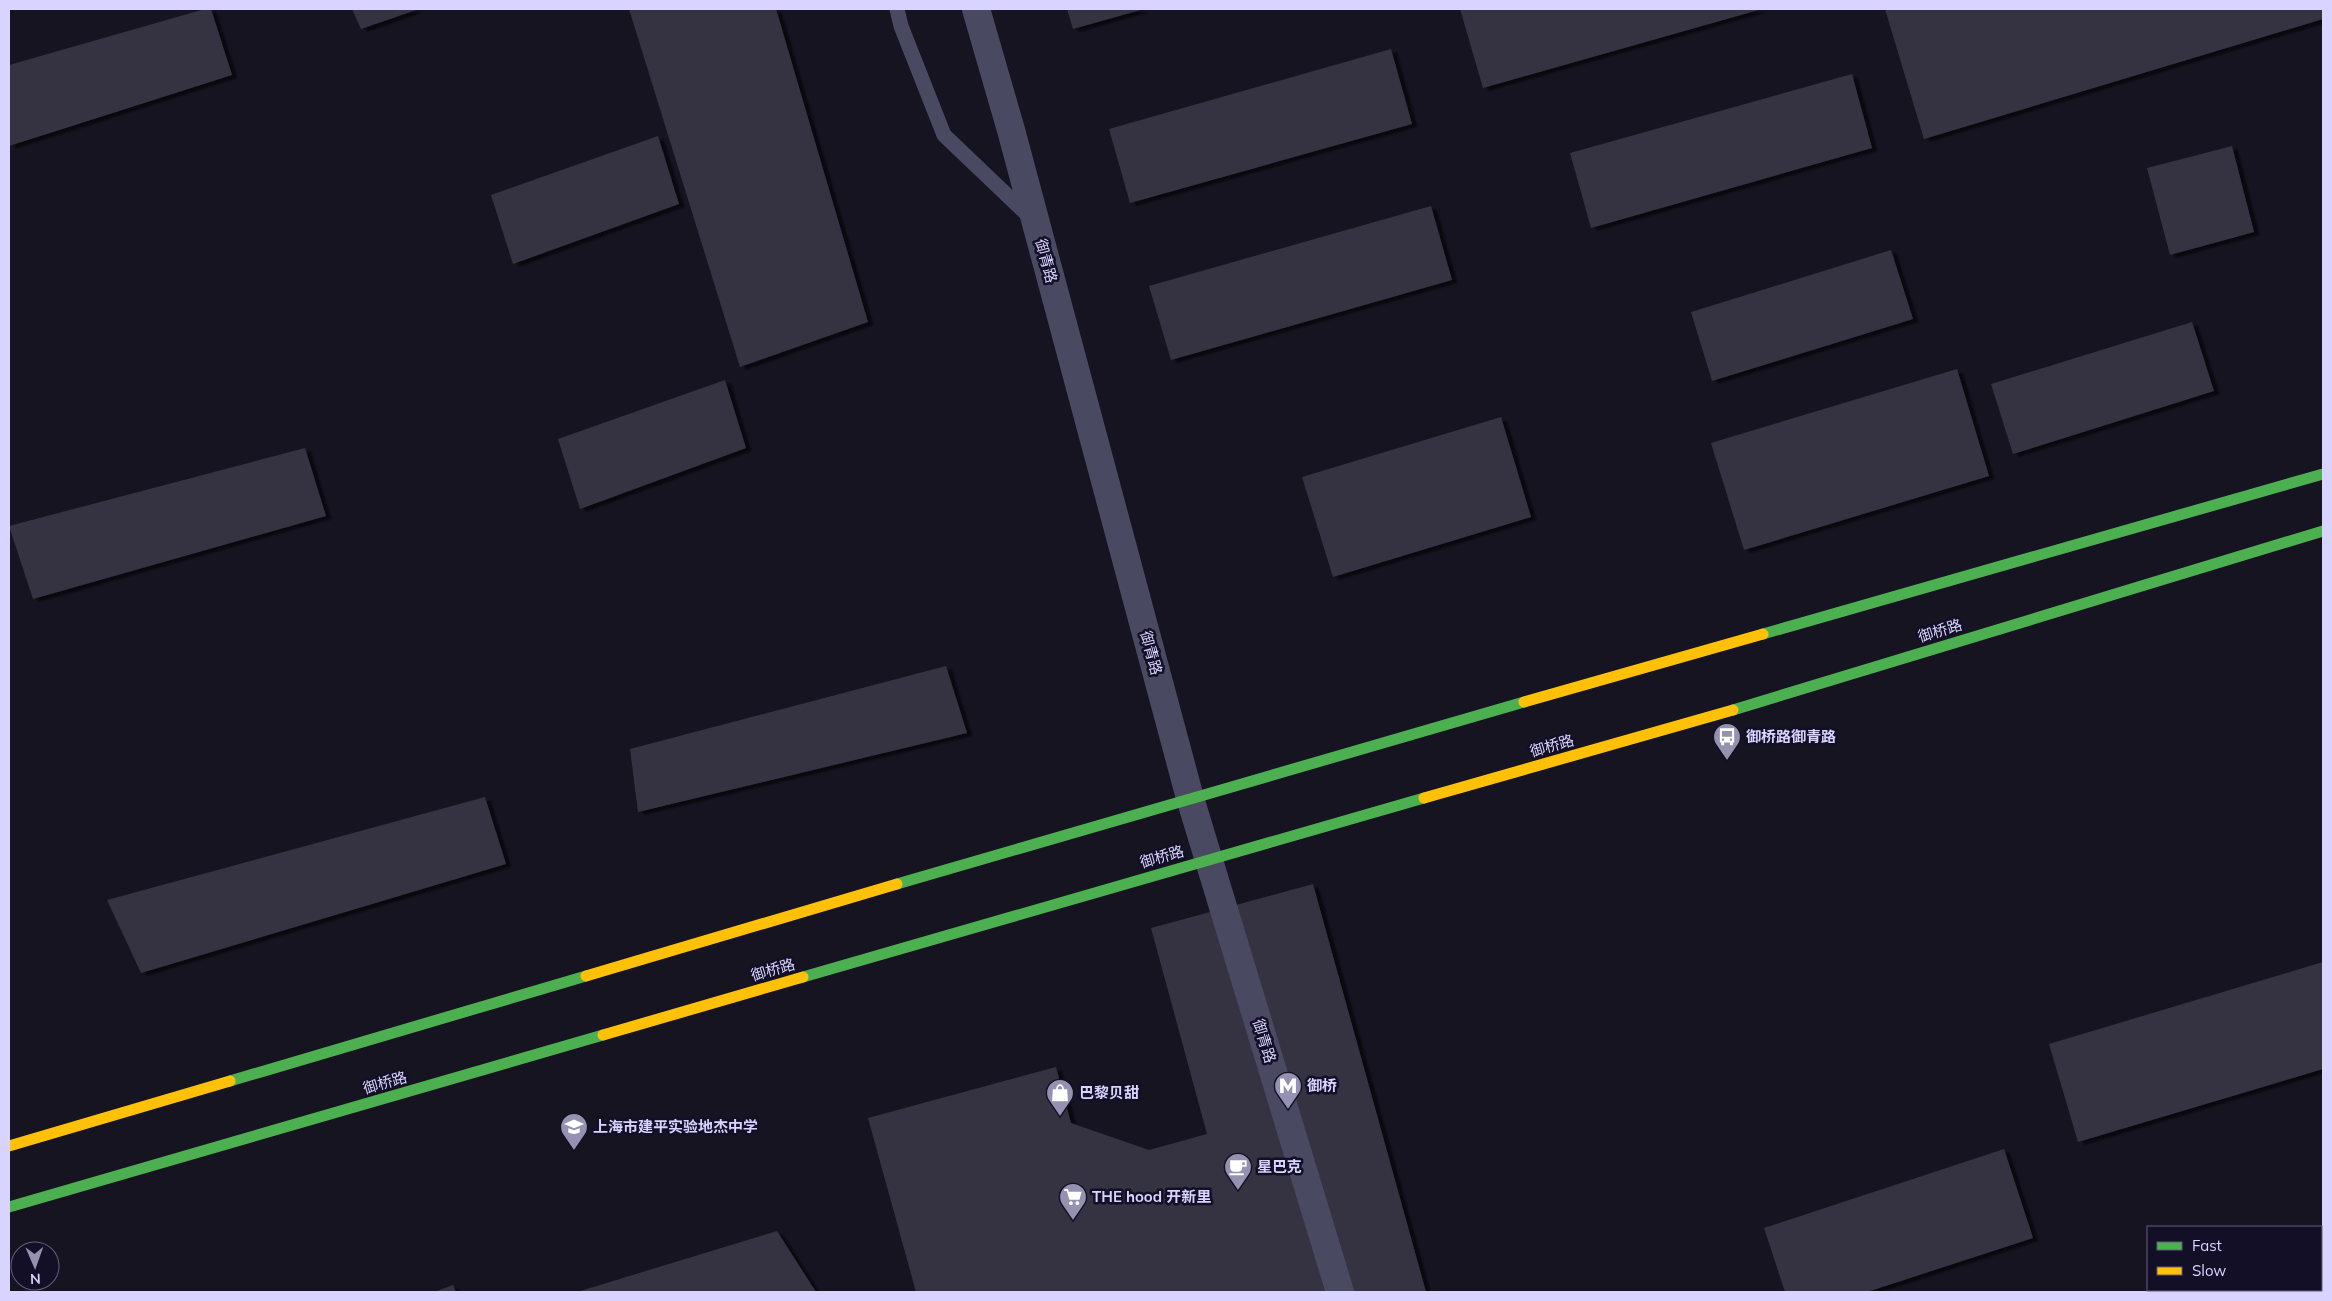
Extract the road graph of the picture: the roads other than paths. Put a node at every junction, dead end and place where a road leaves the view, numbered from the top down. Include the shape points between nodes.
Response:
1 (897, 9) edge
2 (976, 9) edge
3 (1035, 222) junction
4 (2323, 474) edge
5 (2323, 531) edge
6 (1190, 798) junction
7 (1208, 859) junction
8 (9, 1146) edge
9 (9, 1207) edge
10 (1340, 1292) edge

1 - 3 lane via 944,135
2 - 3 street, 御青路
3 - 6 street, 御青路
4 - 6 main road
5 - 7 main road, 御桥路 via 1715,715
6 - 7 street, 御青路
6 - 8 main road
7 - 9 main road, 御桥路
7 - 10 street, 御青路

